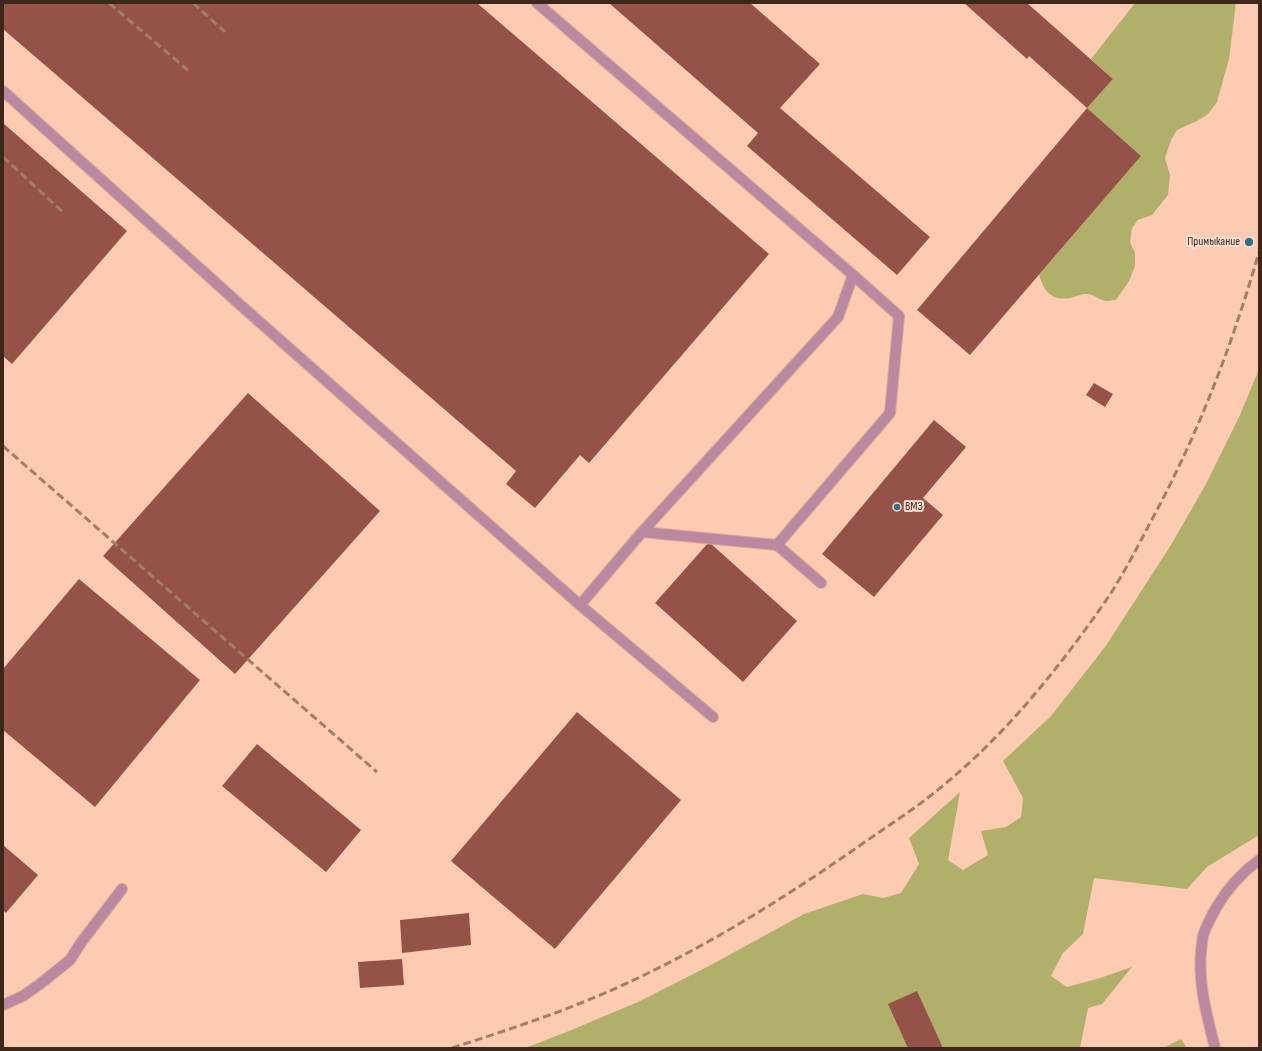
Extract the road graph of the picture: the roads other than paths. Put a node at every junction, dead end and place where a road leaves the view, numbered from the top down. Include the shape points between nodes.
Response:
1 (536, 3) edge
2 (3, 91) edge
3 (853, 275) junction
4 (642, 532) junction
5 (777, 545) junction
6 (821, 583) dead end
7 (580, 604) junction
8 (713, 717) dead end
9 (1259, 860) edge
10 (122, 889) dead end
11 (3, 1005) edge
12 (1215, 1048) edge

1 - 3 street
2 - 7 street via 246,310
3 - 4 street via 838,317
3 - 5 street via 900,316 890,413
4 - 5 street
4 - 7 street
5 - 6 street
7 - 8 street
9 - 12 street via 1250,866 1223,896 1211,916 1203,937 1200,962 1202,988
10 - 11 street via 70,960 23,996

